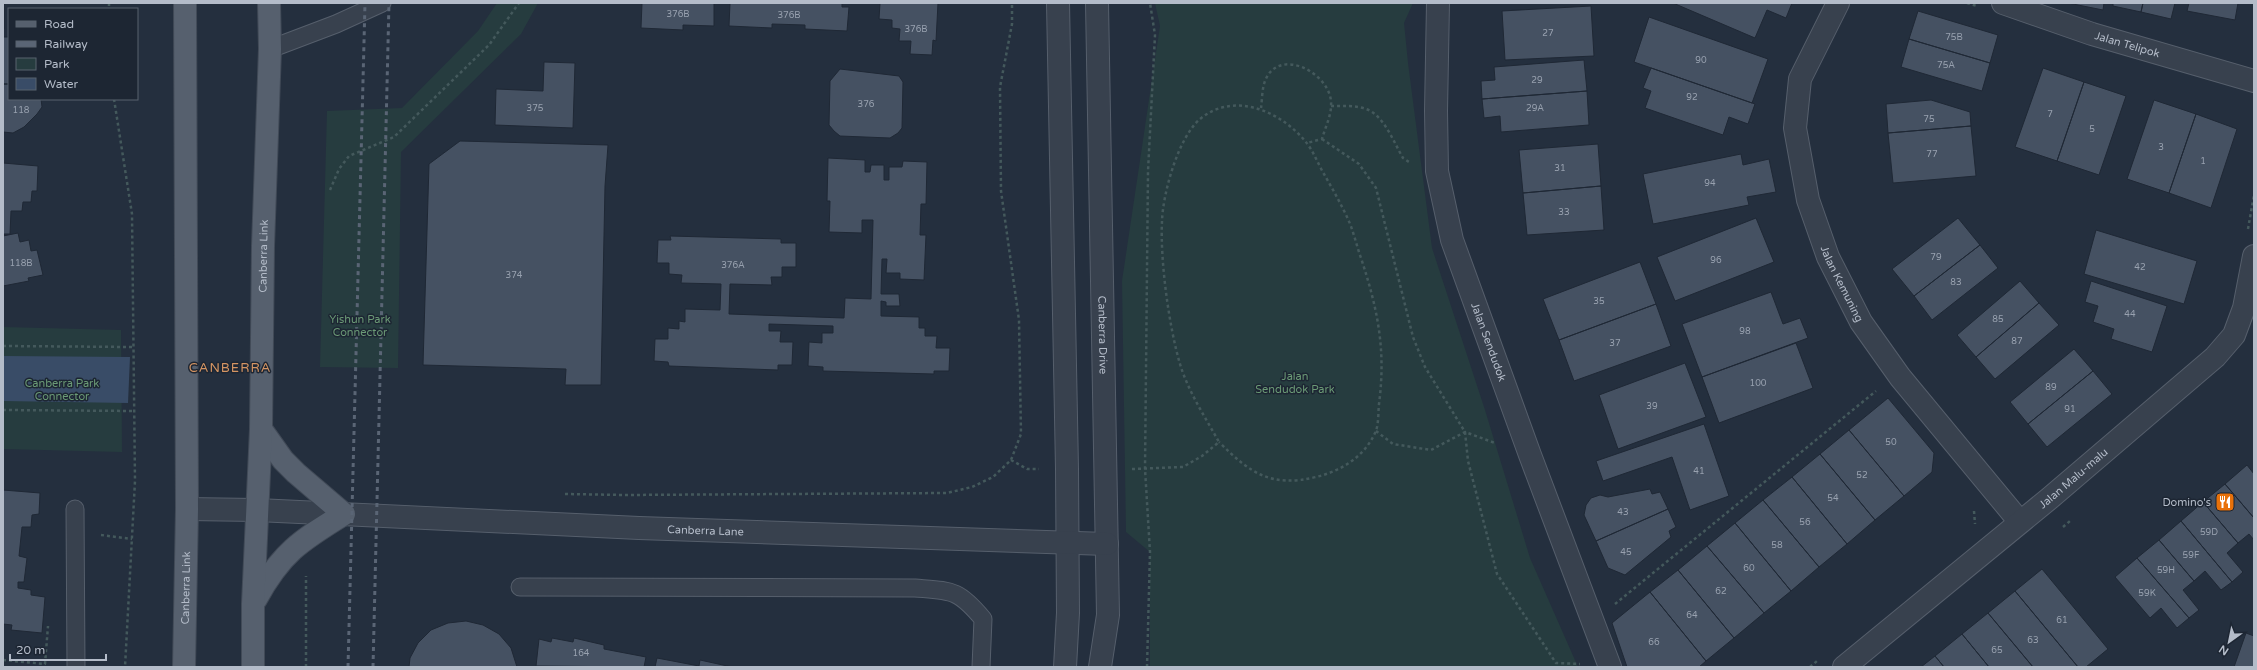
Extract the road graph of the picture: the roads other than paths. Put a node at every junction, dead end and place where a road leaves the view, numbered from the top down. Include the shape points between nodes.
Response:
1 (185, 3) edge
2 (269, 3) edge
3 (382, 3) edge
4 (1058, 3) edge
5 (1097, 3) edge
6 (1438, 3) edge
7 (1838, 3) edge
8 (2002, 3) edge
9 (270, 49) junction
10 (2254, 81) edge
11 (2254, 256) edge
12 (261, 429) junction
13 (75, 509) dead end
14 (188, 509) junction
15 (257, 510) junction
16 (344, 514) junction
17 (2020, 522) junction
18 (1068, 543) junction
19 (1107, 544) junction
20 (520, 587) dead end
21 (253, 604) junction
22 (1610, 666) edge
23 (76, 667) edge
24 (184, 667) edge
25 (253, 667) edge
26 (981, 667) edge
27 (1065, 667) edge
28 (1100, 667) edge
29 (1844, 667) edge

1 - 14 main road, Canberra Link
2 - 9 main road, Canberra Link
3 - 9 lane
4 - 18 street
5 - 19 street, Canberra Drive
6 - 22 street, Jalan Sendudok via 1437,171 1452,240
7 - 17 street, Jalan Kemuning via 1800,79 1795,128 1808,200 1815,221 1828,257 1861,322 1900,377
8 - 10 street, Jalan Telipok via 2092,34
9 - 12 main road, Canberra Link via 263,246
11 - 17 street, Jalan Malu-malu via 2244,308 2234,335 2215,357
12 - 15 main road, Canberra Link
12 - 16 main road via 292,469
13 - 23 lane
14 - 15 street
14 - 24 main road, Canberra Link
15 - 16 street
15 - 21 main road, Canberra Link
16 - 18 street, Canberra Lane via 639,528
16 - 21 main road via 310,535 279,561
17 - 29 street, Jalan Malu-malu
18 - 19 street
18 - 27 street
19 - 28 street, Canberra Drive via 1108,615
20 - 26 lane via 915,588 950,591 969,602 983,619
21 - 25 main road, Canberra Link

